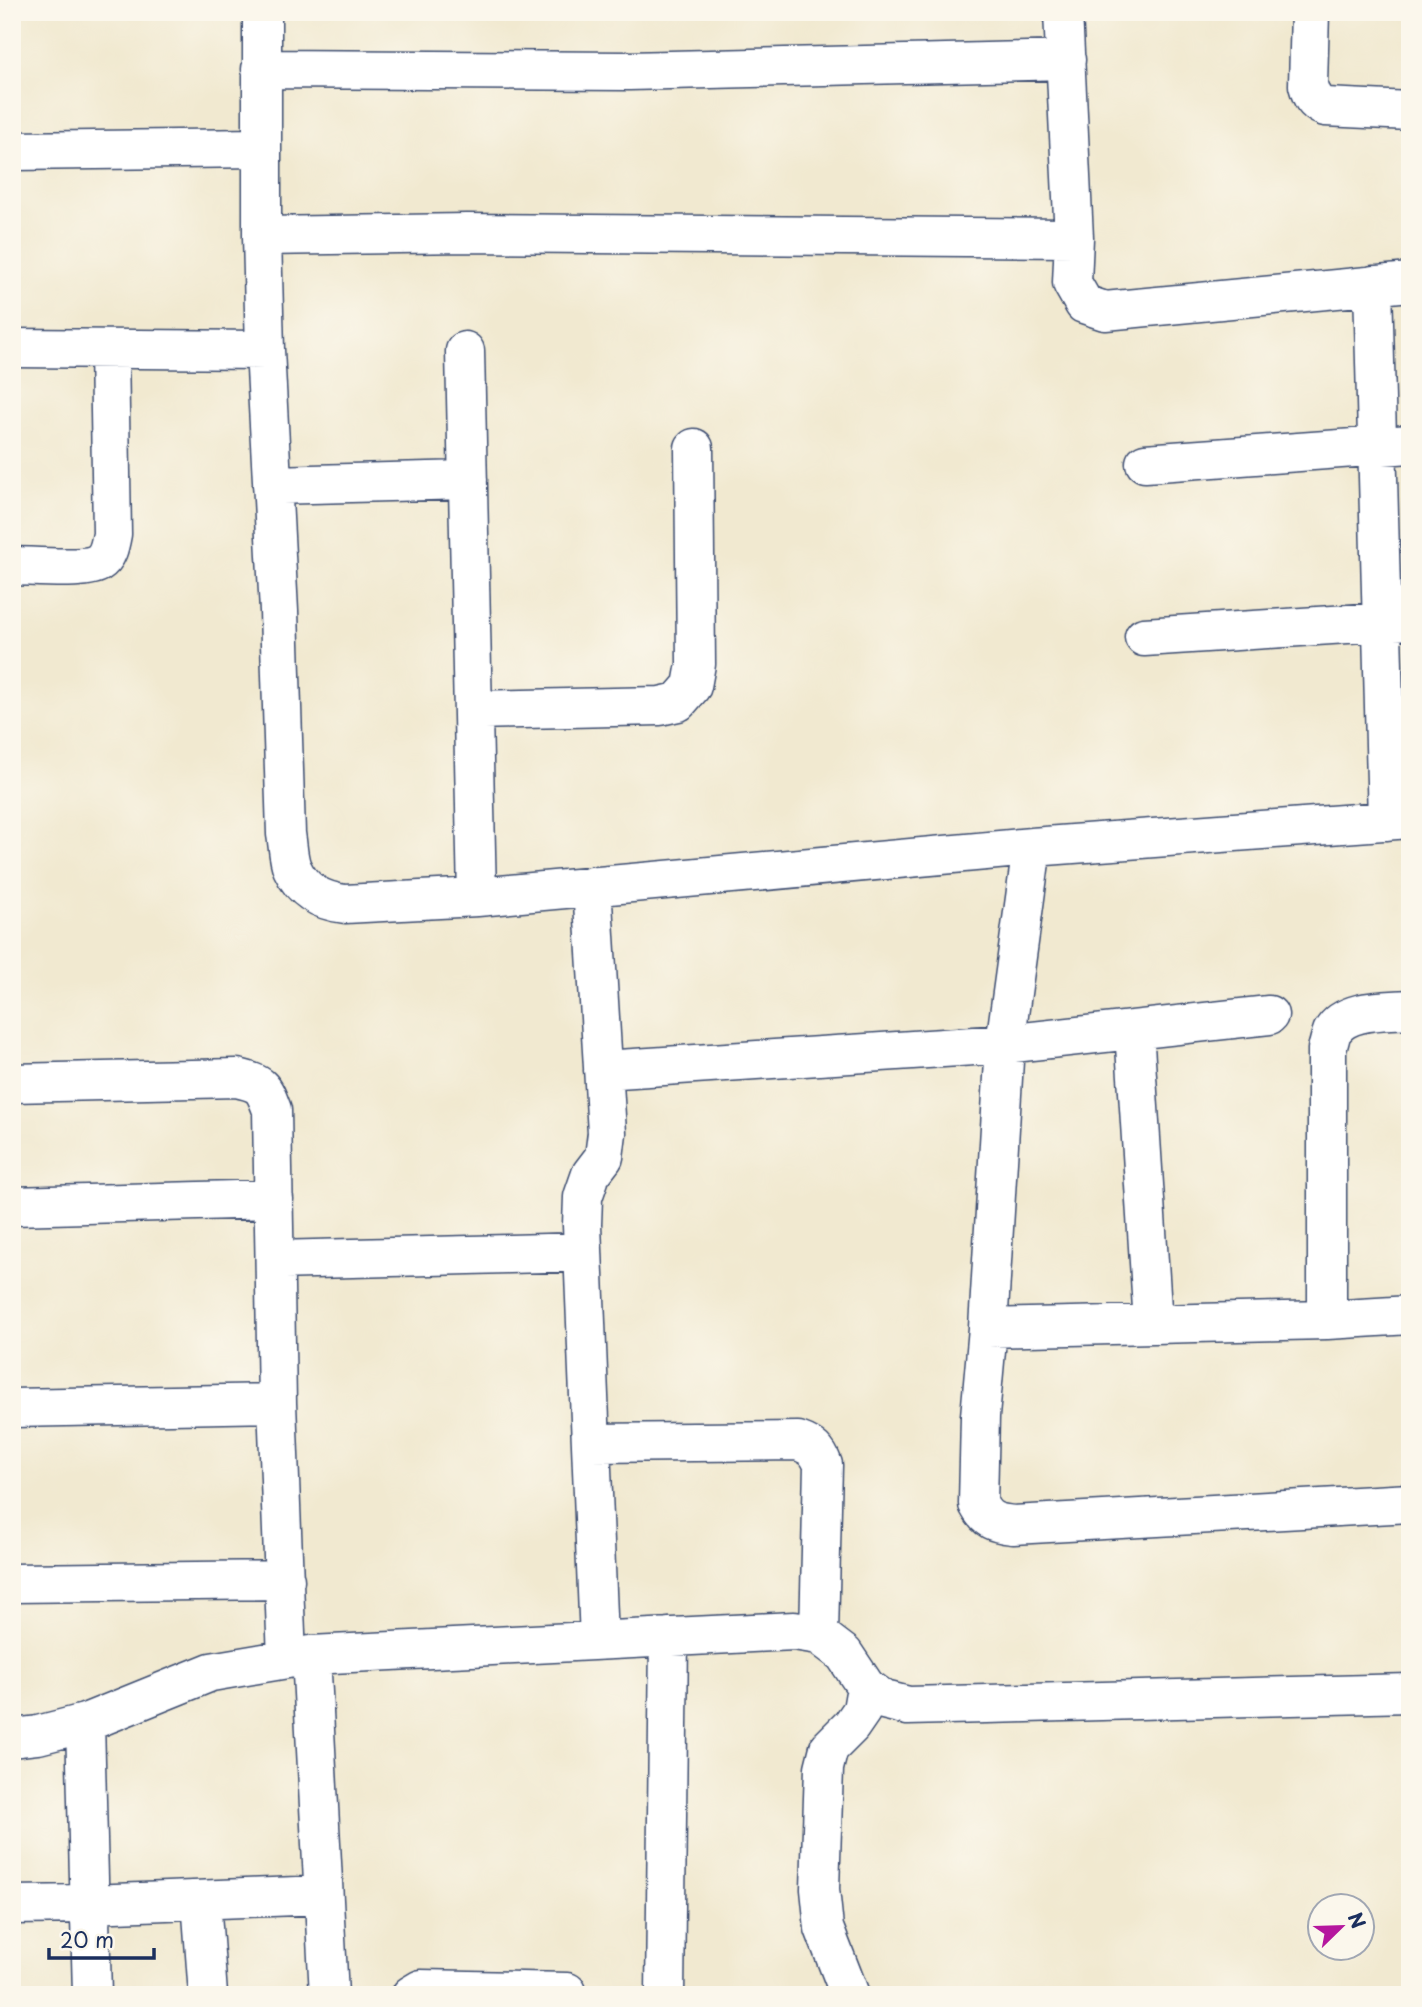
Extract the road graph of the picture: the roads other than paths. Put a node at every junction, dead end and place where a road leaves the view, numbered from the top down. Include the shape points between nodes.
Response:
1 (262, 12) edge
2 (1063, 12) edge
3 (1310, 12) edge
4 (1066, 60) junction
5 (261, 69) junction
6 (1410, 111) edge
7 (261, 148) junction
8 (12, 151) edge
9 (262, 236) junction
10 (1074, 238) junction
11 (1391, 283) edge
12 (12, 348) edge
13 (109, 349) junction
14 (265, 350) junction
15 (465, 351) dead end
16 (1393, 446) edge
17 (694, 448) dead end
18 (1145, 463) dead end
19 (468, 480) junction
20 (272, 485) junction
21 (12, 566) edge
22 (1396, 621) edge
23 (1144, 637) dead end
24 (473, 710) junction
25 (1399, 820) edge
26 (1032, 847) junction
27 (592, 886) junction
28 (477, 897) junction
29 (1410, 1009) edge
30 (1269, 1015) dead end
31 (1134, 1030) junction
32 (1005, 1044) junction
33 (603, 1070) junction
34 (12, 1083) edge
35 (274, 1199) junction
36 (12, 1206) edge
37 (583, 1252) junction
38 (275, 1260) junction
39 (1410, 1315) edge
40 (1326, 1320) junction
41 (1153, 1324) junction
42 (988, 1328) junction
43 (277, 1403) junction
44 (12, 1408) edge
45 (591, 1443) junction
46 (1410, 1503) edge
47 (285, 1580) junction
48 (12, 1583) edge
49 (819, 1635) junction
50 (668, 1636) junction
51 (599, 1640) junction
52 (299, 1657) junction
53 (866, 1687) junction
54 (1410, 1693) edge
55 (85, 1723) junction
56 (12, 1738) edge
57 (323, 1895) junction
58 (201, 1900) junction
59 (89, 1904) junction
60 (12, 1905) edge
61 (567, 1992) dead end
62 (92, 1995) edge
63 (208, 1995) edge
64 (329, 1995) edge
65 (411, 1995) edge
66 (665, 1995) edge
67 (850, 1995) edge

1 - 5 street
2 - 4 street
3 - 6 street via 1308,85 1318,105
4 - 5 street via 629,71
4 - 10 street
5 - 7 street
7 - 8 street
7 - 9 street
9 - 10 street via 467,233
9 - 14 street
10 - 11 street via 1072,284 1084,304 1105,311
11 - 16 street
12 - 13 street
13 - 14 street
13 - 21 street via 109,551 98,563 83,567
14 - 20 street
15 - 19 street
16 - 18 street
16 - 22 street
17 - 24 street via 696,664 692,685 678,702
19 - 20 street
19 - 24 street
20 - 28 street via 286,834 292,867 307,889 325,902
22 - 23 street
22 - 25 street
24 - 28 street
25 - 26 street
26 - 27 street
26 - 32 street
27 - 28 street
27 - 33 street
29 - 40 street via 1345,1018 1332,1032 1327,1049
30 - 31 street
31 - 32 street
31 - 41 street
32 - 33 street
32 - 42 street
33 - 37 street via 607,1133 604,1157 583,1197
34 - 35 street via 237,1078 254,1082 265,1091 272,1110
35 - 36 street
35 - 38 street
37 - 38 street
37 - 45 street
38 - 43 street
39 - 40 street
40 - 41 street
41 - 42 street
42 - 46 street via 978,1504 984,1515 997,1523
43 - 44 street
43 - 47 street
45 - 49 street via 798,1441 812,1447 823,1465
45 - 51 street
47 - 48 street
47 - 52 street
49 - 50 street via 794,1631
49 - 53 street via 844,1654
50 - 51 street
50 - 66 street
51 - 52 street
52 - 55 street via 211,1672
52 - 57 street
53 - 54 street via 884,1700 908,1706
53 - 67 street via 862,1710 828,1748 824,1768 820,1889 824,1928
55 - 56 street
55 - 59 street
57 - 58 street
57 - 64 street
58 - 59 street
58 - 63 street
59 - 60 street
59 - 62 street
61 - 65 street via 421,1989

